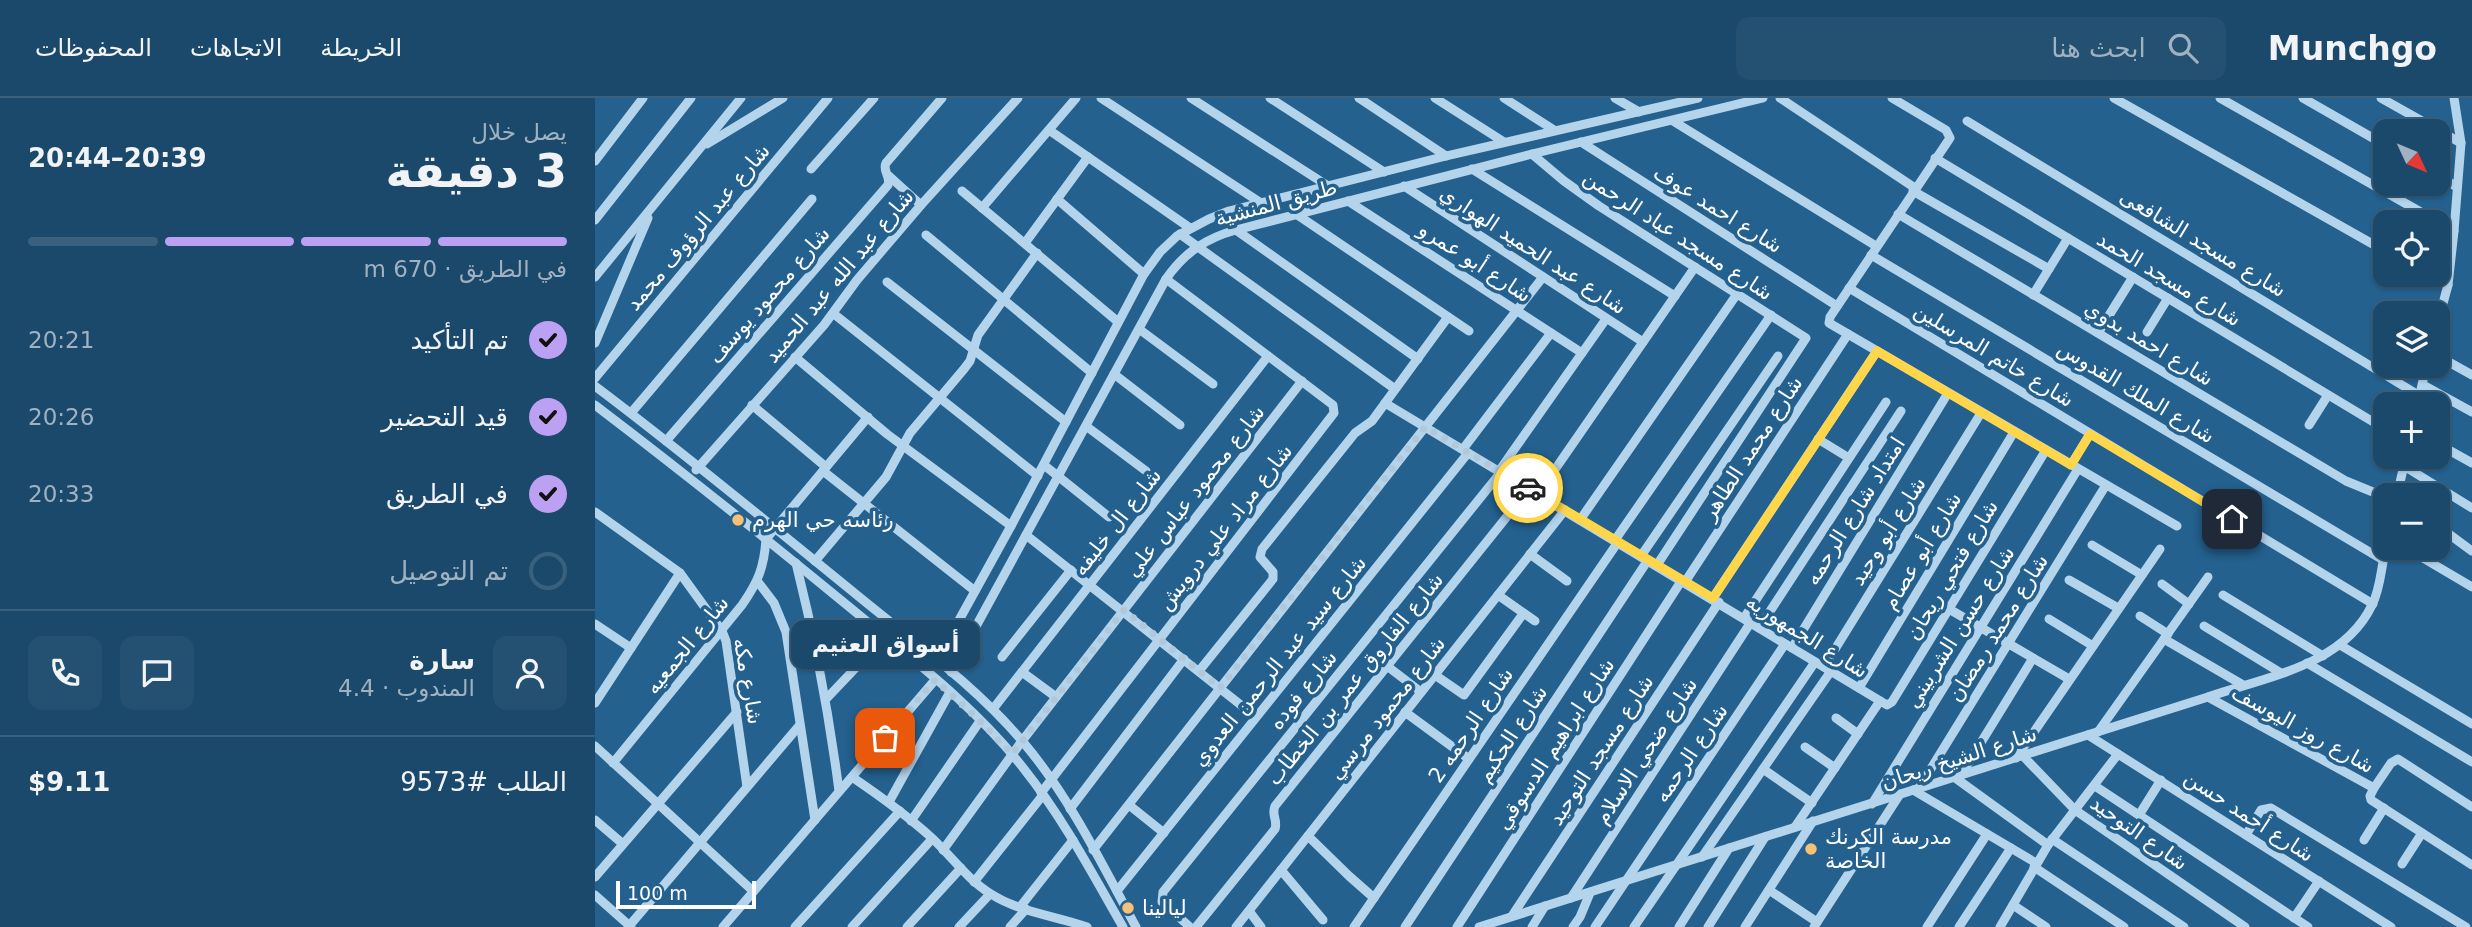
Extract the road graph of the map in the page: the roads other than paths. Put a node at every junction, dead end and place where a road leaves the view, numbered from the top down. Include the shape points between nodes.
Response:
1 (643, 98) edge
2 (691, 98) edge
3 (741, 98) edge
4 (783, 98) edge
5 (828, 98) edge
6 (874, 98) edge
7 (942, 98) edge
8 (1018, 98) edge
9 (1076, 98) edge
10 (1101, 98) edge
11 (1191, 98) edge
12 (1270, 98) edge
13 (1359, 98) edge
14 (1435, 98) edge
15 (1504, 98) edge
16 (1615, 98) edge
17 (1698, 98) edge
18 (1763, 98) edge
19 (1780, 98) edge
20 (1892, 98) edge
21 (2114, 98) edge
22 (2220, 98) edge
23 (2304, 98) edge
24 (2381, 98) edge
25 (2454, 98) edge
26 (1726, 102) edge
27 (1639, 112) junction
28 (1673, 121) junction
29 (1967, 121) dead end
30 (1049, 130) junction
31 (1554, 130) junction
32 (2373, 138) edge
33 (1504, 142) junction
34 (1581, 142) junction
35 (2461, 144) junction
36 (700, 148) junction
37 (1532, 154) junction
38 (1445, 156) junction
39 (1088, 157) junction
40 (1935, 158) junction
41 (595, 161) edge
42 (811, 169) dead end
43 (1472, 169) junction
44 (1384, 172) junction
45 (887, 173) junction
46 (2450, 183) edge
47 (1328, 186) junction
48 (1405, 186) junction
49 (2456, 187) junction
50 (1914, 189) junction
51 (963, 191) dead end
52 (812, 199) dead end
53 (1057, 199) junction
54 (1348, 201) junction
55 (1261, 202) junction
56 (921, 205) junction
57 (652, 207) junction
58 (982, 208) junction
59 (1296, 214) junction
60 (1898, 214) junction
61 (595, 220) edge
62 (1189, 228) junction
63 (1236, 230) junction
64 (2454, 231) junction
65 (1180, 234) junction
66 (926, 235) dead end
67 (2068, 238) junction
68 (1025, 243) junction
69 (2373, 244) edge
70 (1197, 247) junction
71 (1874, 250) junction
72 (1037, 253) junction
73 (1695, 267) junction
74 (2450, 267) edge
75 (2049, 269) junction
76 (1144, 274) junction
77 (595, 277) edge
78 (1543, 277) junction
79 (2133, 277) junction
80 (1167, 279) junction
81 (887, 282) dead end
82 (1849, 288) junction
83 (1737, 294) junction
84 (2033, 295) junction
85 (1675, 296) junction
86 (2168, 298) junction
87 (1002, 300) junction
88 (1837, 306) junction
89 (1516, 310) junction
90 (834, 314) junction
91 (1771, 315) junction
92 (1448, 317) junction
93 (1606, 319) junction
94 (1117, 321) junction
95 (1139, 329) junction
96 (1469, 331) dead end
97 (2147, 332) dead end
98 (1552, 333) junction
99 (2098, 333) junction
100 (1848, 334) junction
101 (1643, 342) junction
102 (595, 343) edge
103 (972, 351) junction
104 (1877, 351) junction
105 (1582, 353) junction
106 (1268, 356) junction
107 (1778, 356) dead end
108 (795, 357) junction
109 (1418, 359) junction
110 (2450, 363) edge
111 (1092, 373) junction
112 (1114, 374) junction
113 (2472, 375) edge
114 (2424, 378) edge
115 (595, 379) edge
116 (1302, 381) junction
117 (1213, 384) dead end
118 (2423, 384) junction
119 (595, 386) edge
120 (1395, 389) junction
121 (2406, 392) edge
122 (2421, 392) edge
123 (1948, 393) junction
124 (2328, 395) junction
125 (940, 398) junction
126 (1886, 402) dead end
127 (1385, 403) junction
128 (595, 405) edge
129 (753, 405) junction
130 (1901, 411) dead end
131 (2472, 412) edge
132 (631, 413) junction
133 (1981, 413) junction
134 (867, 417) junction
135 (1066, 422) junction
136 (2373, 422) edge
137 (1180, 425) dead end
138 (2309, 425) dead end
139 (1086, 426) junction
140 (1425, 427) junction
141 (2014, 432) junction
142 (2090, 434) junction
143 (1818, 439) junction
144 (666, 441) junction
145 (902, 445) junction
146 (2046, 450) junction
147 (1466, 451) junction
148 (2450, 451) edge
149 (1849, 458) junction
150 (2472, 463) edge
151 (1044, 465) junction
152 (699, 466) junction
153 (2075, 467) junction
154 (824, 469) junction
155 (2415, 469) edge
156 (1146, 471) dead end
157 (1500, 472) junction
158 (1038, 476) junction
159 (690, 477) junction
160 (1058, 477) junction
161 (2106, 485) junction
162 (1529, 489) junction
163 (2373, 492) edge
164 (1538, 494) junction
165 (864, 503) junction
166 (2472, 508) edge
167 (1565, 510) junction
168 (595, 512) edge
169 (1109, 517) dead end
170 (1580, 520) junction
171 (1011, 526) junction
172 (2177, 526) dead end
173 (775, 528) junction
174 (1026, 535) junction
175 (2450, 535) edge
176 (766, 539) junction
177 (1616, 541) junction
178 (2092, 545) dead end
179 (2160, 549) dead end
180 (2472, 551) edge
181 (1530, 554) junction
182 (2373, 554) edge
183 (1648, 560) junction
184 (2383, 560) edge
185 (2426, 560) edge
186 (815, 561) junction
187 (796, 563) junction
188 (1071, 569) junction
189 (680, 573) junction
190 (2142, 575) junction
191 (2208, 577) dead end
192 (2069, 580) dead end
193 (1567, 581) dead end
194 (1683, 581) junction
195 (758, 582) junction
196 (1090, 584) junction
197 (2162, 584) dead end
198 (2472, 587) edge
199 (975, 591) junction
200 (2223, 595) dead end
201 (1498, 596) junction
202 (1716, 600) junction
203 (2189, 604) junction
204 (2373, 604) junction
205 (2118, 608) junction
206 (1949, 609) junction
207 (1124, 610) junction
208 (1523, 614) junction
209 (2140, 616) dead end
210 (2049, 619) dead end
211 (1535, 621) dead end
212 (1752, 623) junction
213 (595, 624) edge
214 (2204, 626) dead end
215 (1980, 627) junction
216 (722, 631) junction
217 (2166, 636) junction
218 (885, 637) junction
219 (1160, 639) junction
220 (2008, 644) junction
221 (2340, 645) junction
222 (1788, 646) junction
223 (2093, 646) junction
224 (631, 648) junction
225 (2323, 656) junction
226 (1002, 657) dead end
227 (2033, 658) junction
228 (1184, 659) junction
229 (937, 660) junction
230 (1815, 662) junction
231 (2307, 663) junction
232 (1387, 666) junction
233 (1827, 669) junction
234 (1199, 671) junction
235 (951, 672) junction
236 (1022, 672) junction
237 (2281, 673) junction
238 (1435, 675) junction
239 (935, 680) junction
240 (2069, 680) junction
241 (2243, 685) junction
242 (1220, 688) junction
243 (1859, 688) junction
244 (599, 690) edge
245 (950, 692) junction
246 (1422, 692) junction
247 (1056, 697) junction
248 (2208, 697) junction
249 (827, 698) junction
250 (595, 703) edge
251 (1883, 703) junction
252 (993, 709) junction
253 (737, 712) junction
254 (1405, 712) junction
255 (1257, 717) junction
256 (1836, 718) dead end
257 (980, 721) junction
258 (2472, 724) edge
259 (799, 726) junction
260 (2098, 732) junction
261 (1858, 734) junction
262 (2088, 735) junction
263 (1022, 740) junction
264 (595, 746) edge
265 (1805, 747) dead end
266 (1012, 754) junction
267 (2118, 754) junction
268 (2019, 757) junction
269 (1469, 760) junction
270 (613, 762) junction
271 (2472, 762) edge
272 (1835, 768) junction
273 (1763, 769) junction
274 (1958, 776) junction
275 (852, 777) junction
276 (1051, 780) junction
277 (2161, 780) junction
278 (2095, 786) junction
279 (747, 787) junction
280 (2374, 788) junction
281 (1916, 789) junction
282 (839, 792) junction
283 (1042, 794) junction
284 (1900, 794) junction
285 (889, 802) junction
286 (659, 803) junction
287 (1812, 803) junction
288 (1872, 804) junction
289 (1129, 805) junction
290 (2472, 807) edge
291 (2384, 808) junction
292 (1070, 809) junction
293 (2075, 810) junction
294 (900, 811) junction
295 (2139, 815) junction
296 (595, 820) edge
297 (815, 820) junction
298 (911, 821) junction
299 (1813, 821) junction
300 (1795, 828) junction
301 (1164, 833) junction
302 (2422, 833) junction
303 (1987, 834) junction
304 (2246, 835) junction
305 (1308, 836) junction
306 (1765, 837) junction
307 (932, 839) junction
308 (1073, 840) junction
309 (2364, 840) dead end
310 (700, 842) junction
311 (2050, 842) junction
312 (623, 844) junction
313 (1729, 848) junction
314 (2011, 848) junction
315 (943, 850) junction
316 (1093, 850) junction
317 (1702, 857) junction
318 (2402, 864) dead end
319 (2035, 865) junction
320 (2472, 865) edge
321 (1675, 866) junction
322 (961, 868) junction
323 (1281, 870) junction
324 (595, 877) edge
325 (1626, 881) junction
326 (2319, 881) junction
327 (974, 882) junction
328 (1769, 890) junction
329 (754, 891) junction
330 (1117, 891) junction
331 (1590, 892) junction
332 (990, 894) junction
333 (595, 895) edge
334 (1374, 898) junction
335 (1571, 898) junction
336 (2013, 905) junction
337 (1545, 906) junction
338 (1023, 908) junction
339 (1249, 911) junction
340 (1512, 916) junction
341 (2294, 918) junction
342 (1323, 920) dead end
343 (1062, 923) edge
344 (1815, 924) edge
345 (631, 926) edge
346 (723, 927) edge
347 (795, 927) edge
348 (852, 927) edge
349 (907, 927) edge
350 (959, 927) edge
351 (1010, 927) edge
352 (1087, 927) edge
353 (1123, 927) edge
354 (1136, 927) edge
355 (1190, 927) edge
356 (1196, 927) edge
357 (1236, 927) edge
358 (1261, 927) edge
359 (1354, 927) edge
360 (1405, 927) edge
361 (1457, 927) edge
362 (1479, 927) edge
363 (1532, 927) edge
364 (1573, 927) edge
365 (1595, 927) edge
366 (1634, 927) edge
367 (1679, 927) edge
368 (1708, 927) edge
369 (1745, 927) edge
370 (1927, 927) edge
371 (1959, 927) edge
372 (2000, 927) edge
373 (2046, 927) edge
374 (2124, 927) edge
375 (2184, 927) edge
376 (2245, 927) edge
377 (2308, 927) edge
378 (2391, 927) edge
379 (2466, 927) edge

1 - 41 street
2 - 61 street
3 - 36 street
4 - 36 street
5 - 115 street, شارع عبد الرؤوف محمد
6 - 42 street
7 - 45 street, شارع محمود يوسف via 885,163
8 - 56 street, شارع عبد الله عبد الحميد
9 - 30 street
10 - 55 street
11 - 47 street
12 - 44 street
13 - 38 street
14 - 33 street
15 - 31 street
16 - 27 street
17 - 27 street, طريق المنشية
18 - 26 street, طريق المنشية
19 - 50 street
20 - 40 street via 1946,130 1949,138
21 - 69 street
22 - 64 street
23 - 32 street
24 - 35 street
25 - 35 street
26 - 28 street, طريق المنشية
27 - 31 street, طريق المنشية
28 - 34 street, طريق المنشية
28 - 71 street, شارع الملك القدوس
29 - 121 street, شارع مسجد الشافعى
30 - 39 street
30 - 58 street
31 - 33 street, طريق المنشية
33 - 38 street, طريق المنشية
34 - 37 street, طريق المنشية
34 - 88 street, شارع احمد عوف
35 - 49 street
36 - 57 street
37 - 43 street, طريق المنشية
37 - 73 street, شارع مسجد عباد الرحمن via 1581,194
38 - 44 street, طريق المنشية
39 - 53 street
39 - 62 street
40 - 50 street
40 - 67 street, شارع مسجد الحمد
43 - 48 street, طريق المنشية
43 - 85 street
44 - 47 street, طريق المنشية
45 - 56 street
45 - 144 street, شارع محمود يوسف via 888,185
46 - 49 street
47 - 55 street, طريق المنشية
48 - 54 street, طريق المنشية
48 - 78 street, شارع عبد الحميد الهواري
49 - 64 street
50 - 60 street
50 - 75 street
51 - 58 street
52 - 132 street
53 - 68 street
53 - 76 street
54 - 59 street, طريق المنشية
54 - 89 street, شارع أبو عمرو
55 - 62 street, طريق المنشية
56 - 90 street, شارع عبد الله عبد الحميد via 857,279
57 - 77 street
57 - 102 street
58 - 68 street
59 - 63 street, طريق المنشية
59 - 92 street
60 - 71 street
60 - 84 street, شارع احمد بدوي
62 - 65 street, طريق المنشية
63 - 70 street, طريق المنشية
63 - 109 street
64 - 74 street
65 - 70 street
65 - 76 street, طريق المنشية
66 - 87 street
67 - 75 street
67 - 79 street, شارع مسجد الحمد
68 - 72 street
70 - 80 street, طريق المنشية
70 - 120 street
71 - 82 street
71 - 182 street, شارع الملك القدوس
72 - 87 street
72 - 94 street
73 - 83 street, شارع مسجد عباد الرحمن
73 - 85 street
75 - 84 street
76 - 94 street, طريق المنشية
78 - 89 street
78 - 93 street, شارع عبد الحميد الهواري
79 - 86 street, شارع مسجد الحمد
79 - 99 street
80 - 95 street, طريق المنشية
80 - 106 street
81 - 103 street
82 - 88 street
82 - 142 street, شارع خاتم المرسلين
83 - 91 street, شارع مسجد عباد الرحمن
83 - 170 street
84 - 99 street, شارع احمد بدوي
85 - 101 street
86 - 97 street
86 - 124 street, شارع مسجد الحمد
87 - 103 street
87 - 111 street
88 - 100 street via 1829,319 1831,325
89 - 98 street, شارع أبو عمرو
89 - 140 street
90 - 108 street, شارع عبد الله عبد الحميد
90 - 125 street
91 - 177 street, شارع الرحمه 2
91 - 183 street, شارع مسجد عباد الرحمن via 1805,337 1805,342
92 - 96 street
92 - 109 street
93 - 101 street, شارع عبد الحميد الهواري
93 - 105 street
94 - 111 street, طريق المنشية
95 - 112 street, طريق المنشية
95 - 117 street
98 - 105 street, شارع أبو عمرو
98 - 147 street, شارع سيد عبد الرحمن العدوي
99 - 163 street, شارع احمد بدوي via 2346,481
100 - 104 street
100 - 194 street, شارع محمد الطاهر
101 - 164 street
103 - 125 street via 967,365
103 - 135 street
104 - 123 street
104 - 143 street, شارع مسجد التوحيد
105 - 157 street
106 - 116 street
106 - 196 street, شارع ال خليفه
107 - 183 street
108 - 129 street, شارع عبد الله عبد الحميد
108 - 134 street
109 - 120 street
110 - 113 street
111 - 135 street, طريق المنشية
112 - 137 street
112 - 139 street, طريق المنشية
114 - 118 street
116 - 207 street, شارع محمود عباس علي
116 - 219 street, شارع مراد علي درويش via 1333,405 1333,416
118 - 122 street
118 - 131 street
119 - 132 street
120 - 127 street
123 - 133 street
123 - 222 street, امتداد شارع الرحمه
124 - 136 street, شارع مسجد الحمد
124 - 138 street
125 - 145 street
125 - 158 street
126 - 149 street
127 - 140 street, شارع الجمهوريه
127 - 234 street via 1369,424 1352,436 1262,549 1260,557 1273,572 1273,579
128 - 159 street
129 - 152 street, شارع عبد الله عبد الحميد
129 - 154 street
130 - 212 street
132 - 144 street
133 - 141 street
133 - 233 street, شارع أبو وحيد
134 - 145 street
134 - 154 street
135 - 151 street, طريق المنشية
139 - 156 street
139 - 160 street, طريق المنشية
140 - 147 street, شارع الجمهوريه
140 - 242 street
141 - 146 street
141 - 243 street, شارع أبو عصام
142 - 153 street, شارع حسن الشربيني
142 - 204 street, شارع خاتم المرسلين
143 - 149 street
143 - 202 street, شارع مسجد التوحيد
144 - 152 street
145 - 165 street via 891,471
145 - 171 street
146 - 153 street
146 - 206 street, شارع فتحي ريحان
147 - 157 street, شارع الجمهوريه
147 - 255 street, شارع سيد عبد الرحمن العدوي
148 - 150 street
149 - 212 street
151 - 158 street, طريق المنشية
151 - 160 street
152 - 159 street, شارع عبد الله عبد الحميد
152 - 173 street
153 - 161 street
153 - 215 street, شارع حسن الشربيني
154 - 165 street
154 - 173 street
155 - 166 street
157 - 162 street, شارع الجمهوريه
157 - 355 street, شارع فوده via 1161,895 1162,902
158 - 171 street, طريق المنشية
159 - 176 street
160 - 169 street
160 - 174 street, طريق المنشية
161 - 172 street
161 - 220 street, شارع محمد رمضان
162 - 164 street, شارع الجمهوريه
162 - 232 street, شارع الفاروق عمر بن الخطاب
164 - 167 street, شارع الجمهوريه
165 - 186 street
165 - 199 street
167 - 170 street, شارع الجمهوريه
167 - 181 street, شارع محمود مرسي
168 - 189 street, شارع مكه
170 - 177 street, شارع الجمهوريه
171 - 199 street, طريق المنشية
173 - 176 street
173 - 186 street
174 - 188 street
174 - 235 street, طريق المنشية
175 - 180 street
176 - 187 street
176 - 195 street, شارع الجمعيه
177 - 183 street, شارع الجمهوريه
177 - 269 street, شارع الرحمه 2
178 - 190 street
179 - 190 street
181 - 193 street
181 - 201 street, شارع محمود مرسي
183 - 194 street, شارع الجمهوريه
183 - 360 street, شارع الحكيم
184 - 204 street, شارع الشيخ ريحان
185 - 198 street
186 - 229 street
187 - 218 street
187 - 249 street
188 - 196 street
188 - 226 street
189 - 216 street, شارع مكه
189 - 224 street
190 - 205 street
191 - 203 street
192 - 205 street
194 - 202 street, شارع الجمهوريه
194 - 361 street, شارع ابراهيم الدسوقي
195 - 216 street, شارع الجمعيه
195 - 259 street via 774,603 786,632
196 - 207 street
196 - 236 street, شارع ال خليفه
197 - 203 street
199 - 229 street, طريق المنشية
200 - 225 street
201 - 208 street
201 - 238 street, شارع محمود مرسي
202 - 212 street, شارع الجمهوريه
202 - 340 street, شارع مسجد التوحيد
203 - 217 street
204 - 221 street, شارع الشيخ ريحان
205 - 223 street
206 - 215 street
206 - 251 street, شارع فتحي ريحان via 1892,702
207 - 219 street
207 - 247 street, شارع محمود عباس علي
208 - 211 street
208 - 238 street via 1464,695
209 - 217 street
210 - 223 street
212 - 222 street, شارع الجمهوريه
212 - 335 street, شارع ضحي الاسلام
213 - 224 street
214 - 237 street
215 - 220 street
215 - 288 street, شارع حسن الشربيني
216 - 253 street, شارع مكه
216 - 270 street, شارع الجمعيه
217 - 241 street
217 - 260 street
218 - 239 street
218 - 249 street
219 - 228 street
219 - 276 street, شارع مراد علي درويش
220 - 227 street
220 - 281 street, شارع محمد رمضان
221 - 225 street, شارع الشيخ ريحان
221 - 258 street
222 - 230 street, شارع الجمهوريه
222 - 325 street, شارع الرحمه
223 - 240 street
224 - 244 street
225 - 231 street, شارع الشيخ ريحان
227 - 240 street
227 - 274 street
228 - 234 street
228 - 292 street
229 - 235 street
230 - 233 street, شارع الجمهوريه
230 - 321 street
231 - 237 street, شارع الشيخ ريحان
231 - 271 street
232 - 246 street
232 - 356 street, شارع الفاروق عمر بن الخطاب via 1275,806 1275,829
233 - 243 street, شارع الجمهوريه
233 - 273 street, شارع أبو وحيد
234 - 242 street
235 - 252 street
236 - 247 street
236 - 252 street, شارع ال خليفه
237 - 241 street, شارع الشيخ ريحان
238 - 246 street, شارع محمود مرسي
239 - 245 street
239 - 275 street
240 - 268 street
241 - 248 street, شارع الشيخ ريحان
242 - 255 street
242 - 289 street
243 - 251 street, شارع الجمهوريه
244 - 250 street
245 - 257 street
245 - 285 street
246 - 254 street, شارع محمود مرسي
247 - 263 street, شارع محمود عباس علي
248 - 260 street, شارع الشيخ ريحان
248 - 280 street, شارع روز اليوسف
249 - 282 street
251 - 261 street, شارع فتحي ريحان
252 - 263 street
253 - 279 street, شارع مكه
253 - 286 street
254 - 269 street
254 - 305 street, شارع محمود مرسي
255 - 301 street, شارع سيد عبد الرحمن العدوي
256 - 261 street
257 - 266 street
257 - 298 street
259 - 279 street
259 - 297 street
260 - 262 street, شارع الشيخ ريحان
261 - 272 street, شارع فتحي ريحان
262 - 267 street, شارع أحمد حسن
262 - 268 street, شارع الشيخ ريحان
263 - 266 street, شارع محمود عباس علي
263 - 276 street
264 - 270 street
265 - 272 street
266 - 283 street
266 - 315 street, شارع محمود عباس علي
267 - 277 street, شارع أحمد حسن
267 - 278 street
268 - 274 street, شارع الشيخ ريحان
268 - 293 street, شارع التوحيد
269 - 334 street, شارع الرحمه 2
270 - 286 street
272 - 287 street, شارع فتحي ريحان
273 - 287 street
273 - 317 street, شارع أبو وحيد
274 - 281 street, شارع الشيخ ريحان
274 - 311 street
275 - 282 street
275 - 285 street
276 - 283 street, شارع مراد علي درويش
276 - 292 street
277 - 295 street
277 - 304 street, شارع أحمد حسن
278 - 293 street
278 - 295 street
279 - 310 street
280 - 290 street via 2397,760
280 - 291 street, شارع روز اليوسف via 2371,800
281 - 284 street, شارع الشيخ ريحان
281 - 303 street
282 - 297 street
283 - 308 street
283 - 327 street, شارع مراد علي درويش
284 - 288 street, شارع الشيخ ريحان
284 - 344 street
285 - 294 street
286 - 310 street
286 - 312 street
287 - 300 street, شارع فتحي ريحان
288 - 299 street, شارع الشيخ ريحان
289 - 301 street
289 - 316 street
291 - 302 street
291 - 309 street
292 - 316 street
293 - 311 street
293 - 376 street, شارع التوحيد
294 - 298 street
294 - 347 street
295 - 341 street
296 - 312 street
297 - 329 street
298 - 307 street
299 - 300 street, شارع الشيخ ريحان
299 - 328 street
300 - 306 street, شارع الشيخ ريحان
301 - 330 street, شارع سيد عبد الرحمن العدوي
302 - 318 street
302 - 320 street
303 - 314 street
303 - 370 street
304 - 326 street, شارع أحمد حسن
304 - 379 street via 2262,810 2271,808
305 - 323 street, شارع محمود مرسي
305 - 334 street
306 - 313 street, شارع الشيخ ريحان
306 - 368 street
307 - 315 street
307 - 348 street
308 - 338 street
308 - 353 street
310 - 329 street
310 - 345 street
311 - 319 street
311 - 375 street
312 - 324 street
313 - 317 street, شارع الشيخ ريحان
313 - 367 street
314 - 319 street
314 - 371 street
315 - 322 street
316 - 330 street
317 - 321 street, شارع الشيخ ريحان
319 - 336 street
319 - 374 street
321 - 325 street, شارع الشيخ ريحان
321 - 366 street
322 - 327 street
322 - 349 street
323 - 339 street, شارع محمود مرسي
323 - 342 street
325 - 331 street, شارع الشيخ ريحان
325 - 365 street, شارع الرحمه
326 - 341 street
326 - 378 street, شارع أحمد حسن
327 - 332 street
328 - 344 street
328 - 369 street
329 - 346 street
330 - 354 street
331 - 335 street, شارع الشيخ ريحان
331 - 364 street
332 - 338 street
332 - 350 street
333 - 345 street
334 - 359 street, شارع الرحمه 2
335 - 337 street, شارع الشيخ ريحان
336 - 372 street
336 - 373 street
337 - 340 street, شارع الشيخ ريحان
337 - 363 street
338 - 343 street
338 - 351 street
339 - 357 street, شارع محمود مرسي
339 - 358 street
340 - 362 street, شارع الشيخ ريحان
341 - 377 street
343 - 352 street

